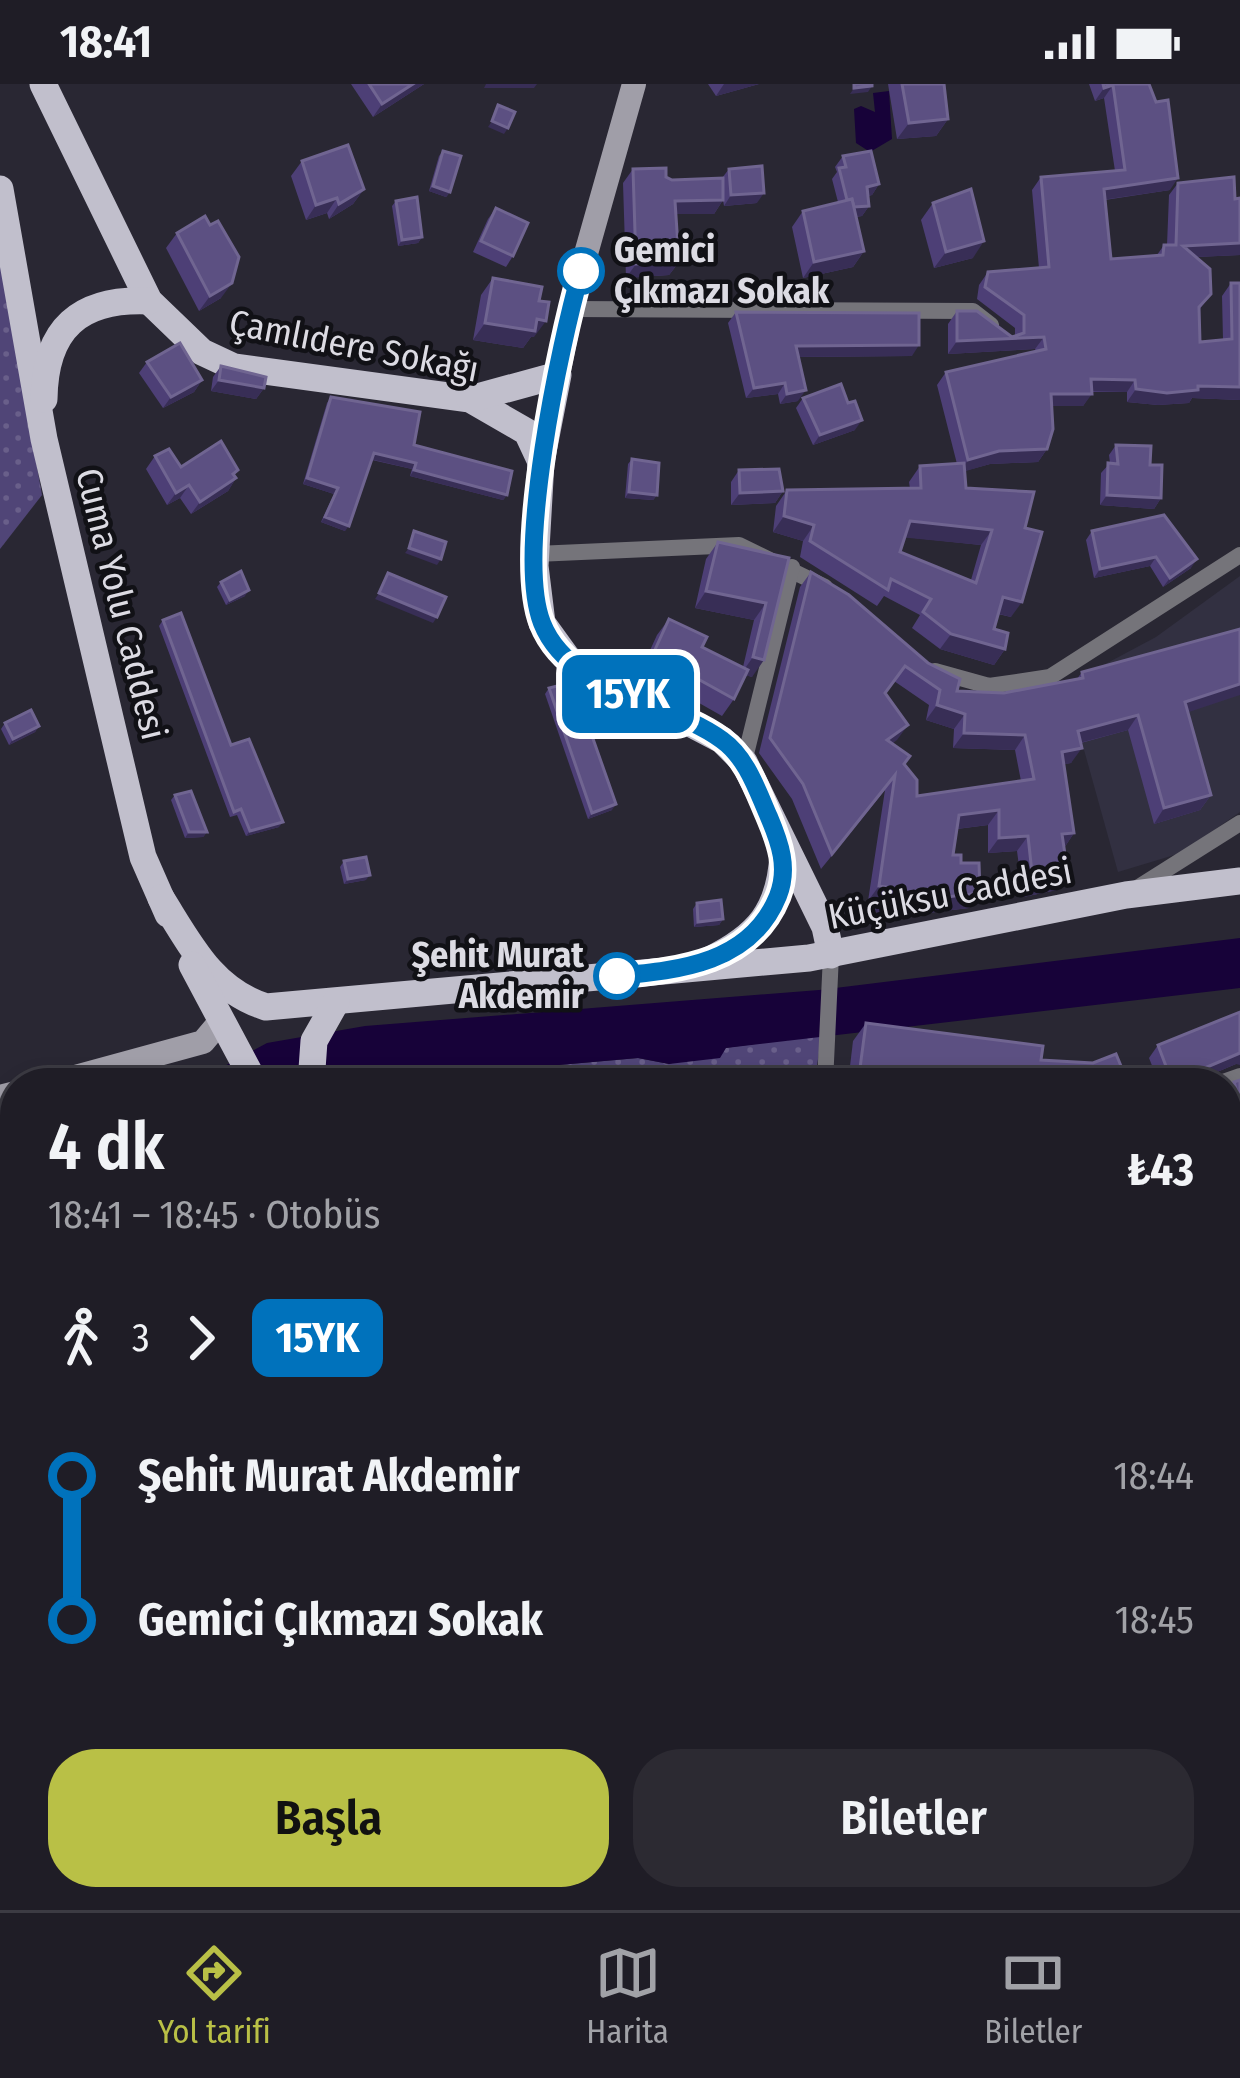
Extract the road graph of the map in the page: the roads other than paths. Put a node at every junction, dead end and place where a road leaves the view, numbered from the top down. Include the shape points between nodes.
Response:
1 (43, 84) edge
2 (634, 84) edge
3 (0, 189) edge
4 (149, 301) junction
5 (571, 309) junction
6 (1006, 337) edge
7 (558, 375) junction
8 (470, 399) junction
9 (44, 440) junction
10 (541, 462) junction
11 (536, 554) junction
12 (1240, 555) edge
13 (792, 567) junction
14 (845, 600) edge
15 (910, 654) edge
16 (744, 762) junction
17 (1240, 823) edge
18 (783, 850) junction
19 (1240, 881) edge
20 (1126, 895) junction
21 (160, 898) junction
22 (825, 927) junction
23 (873, 947) junction
24 (831, 968) junction
25 (692, 969) junction
26 (336, 1002) junction
27 (211, 1033) junction
28 (100, 1068) edge
29 (245, 1068) edge
30 (312, 1068) edge
31 (827, 1068) edge

1 - 4 main road
2 - 5 street
3 - 9 main road, Cuma Yolu Caddesi
4 - 8 main road, Çamlıdere Sokağı via 202,352 234,367
4 - 9 main road via 112,299 87,308 57,335 44,374
5 - 6 street via 973,311
5 - 7 street
7 - 8 main road
7 - 10 main road
8 - 10 main road, Çamlıdere Sokağı via 527,432
9 - 21 main road, Cuma Yolu Caddesi via 143,857
10 - 11 main road
11 - 13 street via 739,545
11 - 16 main road via 542,622 568,659 722,740
12 - 15 street via 1050,677 989,686 926,668
13 - 14 street
13 - 16 street
16 - 18 main road
17 - 20 street
18 - 22 main road
18 - 25 main road via 782,886 770,915 749,940
19 - 20 main road, Küçüksu Caddesi
20 - 23 main road, Küçüksu Caddesi
21 - 26 main road, Küçüksu Caddesi via 228,991 266,1007
21 - 27 main road, Cuma Yolu Caddesi
22 - 23 main road
22 - 24 main road
23 - 24 main road, Küçüksu Caddesi
24 - 25 main road, Küçüksu Caddesi
24 - 31 street
25 - 26 main road, Küçüksu Caddesi
26 - 30 main road via 314,1041
27 - 28 street
27 - 29 main road, Cuma Yolu Caddesi

